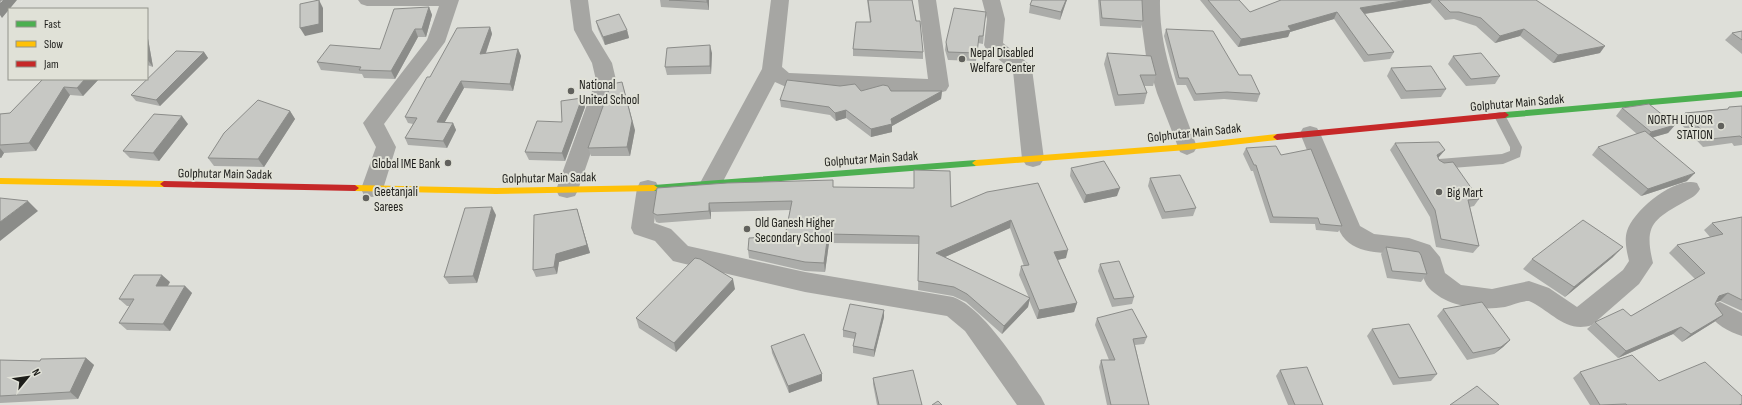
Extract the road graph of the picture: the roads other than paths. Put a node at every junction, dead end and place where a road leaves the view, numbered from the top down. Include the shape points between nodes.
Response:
1 (367, 0) edge
2 (450, 0) edge
3 (579, 0) edge
4 (780, 0) edge
5 (927, 0) edge
6 (991, 0) edge
7 (1151, 0) edge
8 (772, 69) junction
9 (1742, 94) edge
10 (1500, 116) junction
11 (1310, 133) junction
12 (1187, 147) junction
13 (1033, 159) junction
14 (1439, 164) edge
15 (0, 181) edge
16 (711, 183) junction
17 (648, 188) junction
18 (1689, 188) dead end
19 (372, 189) junction
20 (567, 190) junction
21 (1720, 312) edge
22 (1742, 326) edge
23 (1032, 405) edge

1 - 2 street
2 - 19 street via 436,42 373,123 386,148
3 - 20 street via 583,30 602,63 606,80
4 - 8 street
5 - 8 street via 939,86 784,79
6 - 13 street via 996,18 993,45 1022,69
7 - 12 street via 1149,20 1155,56
8 - 16 street
9 - 10 main road, Golphutar Main Sadak
10 - 11 main road, Golphutar Main Sadak
10 - 14 lane via 1516,147 1516,154 1503,159
11 - 12 main road, Golphutar Main Sadak
11 - 18 street via 1351,232 1359,239 1424,252 1430,259 1434,277 1439,284 1453,292 1481,299 1505,297 1528,291 1545,297 1570,315 1583,318 1631,277 1641,263 1638,229 1646,216
12 - 13 main road, Golphutar Main Sadak
13 - 16 main road, Golphutar Main Sadak
15 - 19 main road, Golphutar Main Sadak
16 - 17 main road, Golphutar Main Sadak
17 - 20 main road, Golphutar Main Sadak
17 - 23 street via 642,228 662,234 681,254 804,282 953,308 974,324
19 - 20 main road, Golphutar Main Sadak
21 - 22 street

